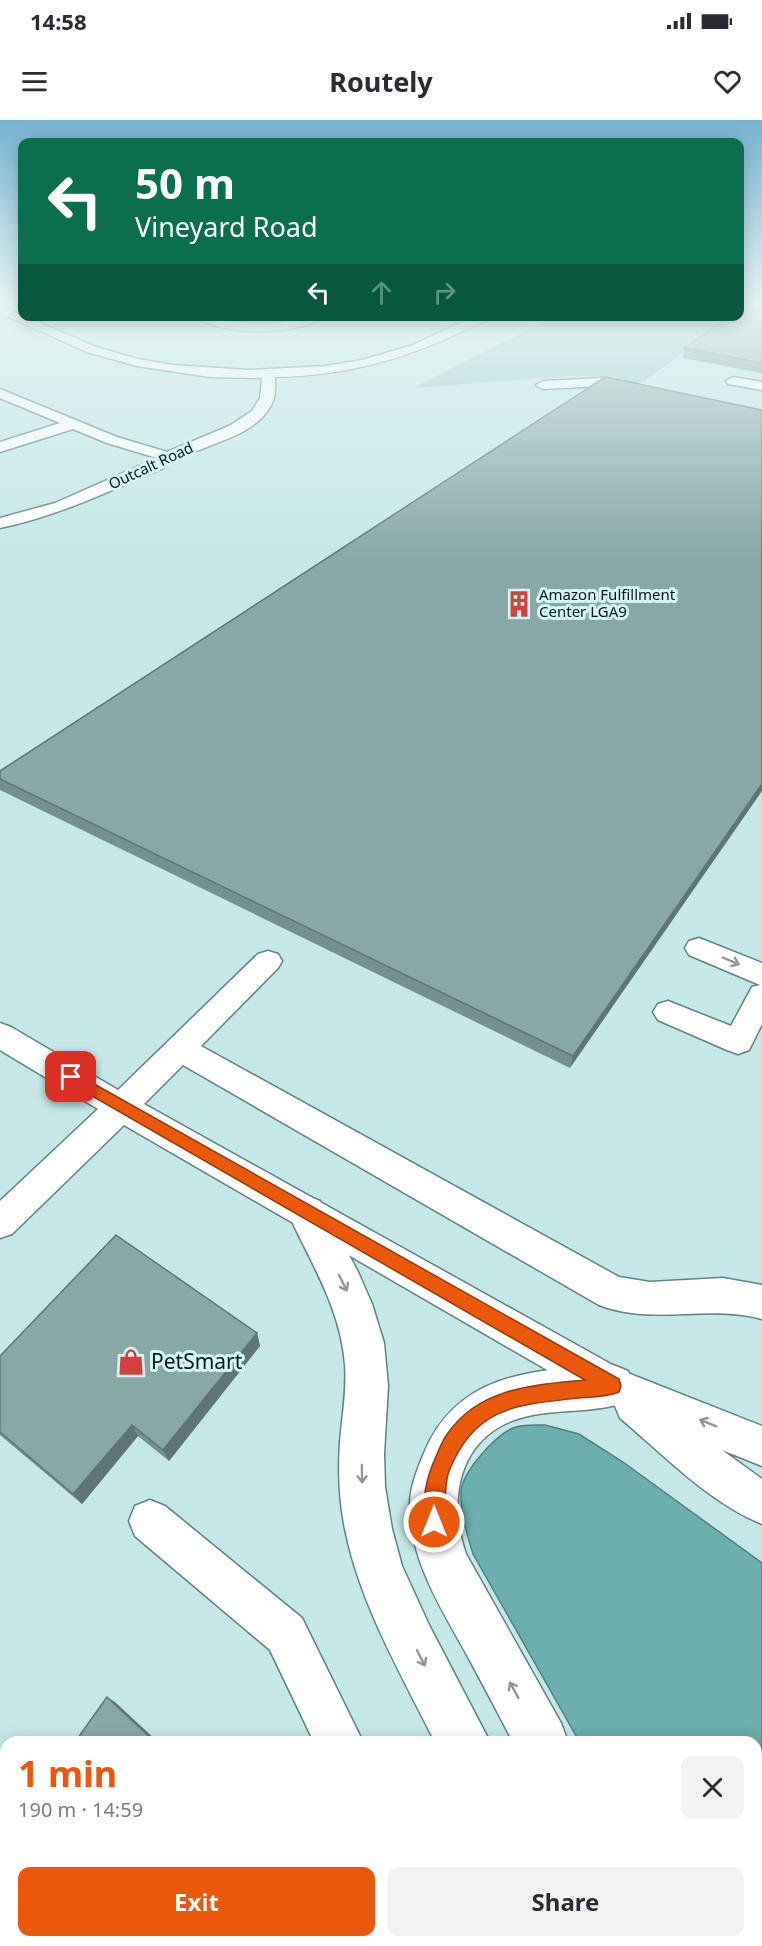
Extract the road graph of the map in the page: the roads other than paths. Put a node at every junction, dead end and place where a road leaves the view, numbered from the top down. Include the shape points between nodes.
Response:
1 (268, 388) edge
2 (637, 388) edge
3 (653, 391) edge
4 (0, 393) edge
5 (72, 424) junction
6 (0, 447) edge
7 (168, 457) junction
8 (0, 523) edge
9 (699, 948) dead end
10 (268, 961) dead end
11 (762, 975) edge
12 (762, 995) edge
13 (668, 1012) dead end
14 (0, 1035) edge
15 (179, 1048) junction
16 (121, 1107) junction
17 (307, 1213) junction
18 (0, 1223) edge
19 (762, 1302) edge
20 (613, 1386) junction
21 (762, 1446) edge
22 (762, 1503) edge
23 (150, 1521) dead end
24 (336, 1736) edge
25 (461, 1736) edge
26 (539, 1736) edge

1 - 7 street, Outcalt Road via 266,404 242,425
2 - 3 street
4 - 5 street
5 - 6 street
5 - 7 street
7 - 8 street, Outcalt Road via 158,465 43,513
9 -> 11 street
10 - 15 street
12 - 13 street via 738,1042
14 - 16 street
15 - 16 street
15 - 19 street via 612,1293 651,1300 710,1293
16 - 17 street
16 - 18 street
17 - 20 street
17 -> 25 main road via 358,1316 367,1388 362,1481 371,1540 393,1600
21 -> 20 street
20 - 22 street via 730,1484
26 -> 20 main road via 443,1556 434,1522 439,1471 454,1439 480,1412 495,1404 520,1396
23 - 24 street via 286,1634

